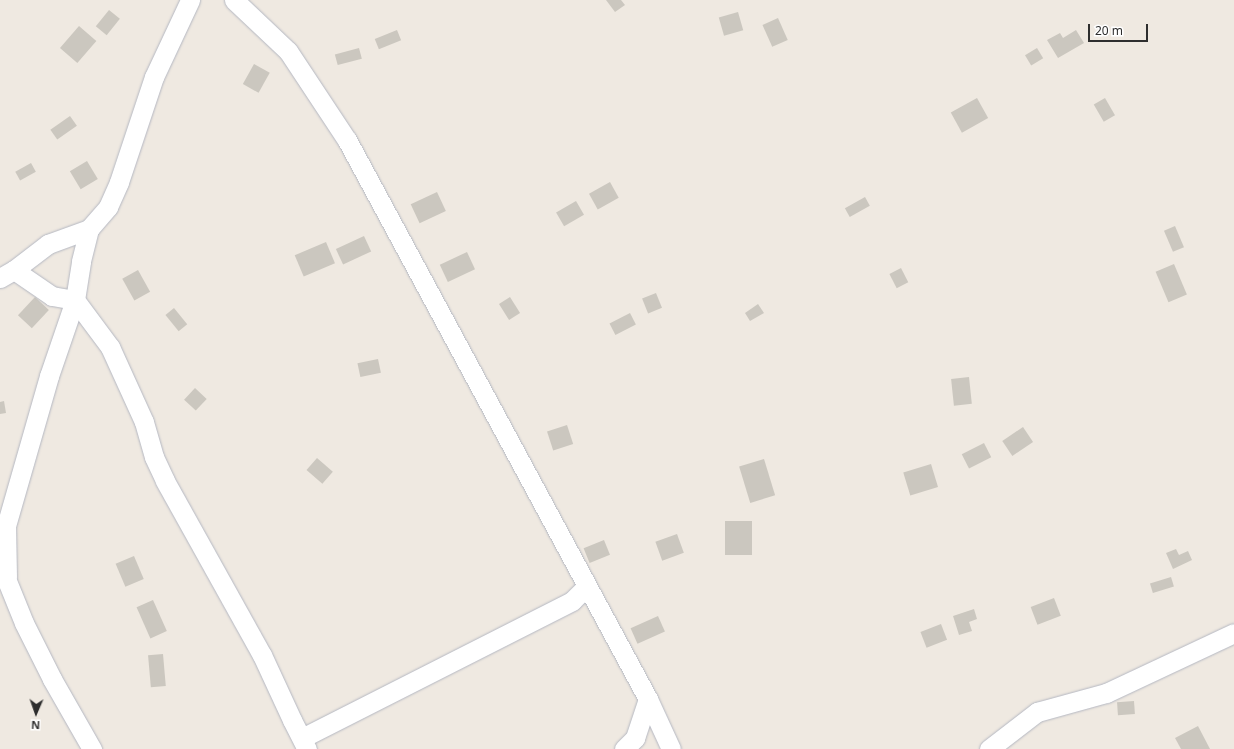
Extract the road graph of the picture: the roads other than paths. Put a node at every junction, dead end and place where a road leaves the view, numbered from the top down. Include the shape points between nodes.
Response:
1 (190, 0) edge
2 (234, 0) edge
3 (89, 229) junction
4 (7, 274) edge
5 (75, 300) junction
6 (3, 571) edge
7 (587, 586) junction
8 (1234, 633) edge
9 (648, 699) junction
10 (304, 744) edge
11 (92, 749) edge
12 (624, 749) edge
13 (671, 749) edge
14 (989, 749) edge

1 - 3 street via 154,77 108,208
2 - 7 street via 288,51 347,140
3 - 4 street via 48,244
3 - 5 street
4 - 5 street via 52,296
5 - 6 street via 48,376 6,526
5 - 10 street via 110,347 144,422 165,481 262,655
6 - 11 street via 52,679
7 - 9 street
7 - 10 street via 572,601
8 - 14 street via 1106,693 1037,712
9 - 12 street via 635,738
9 - 13 street

